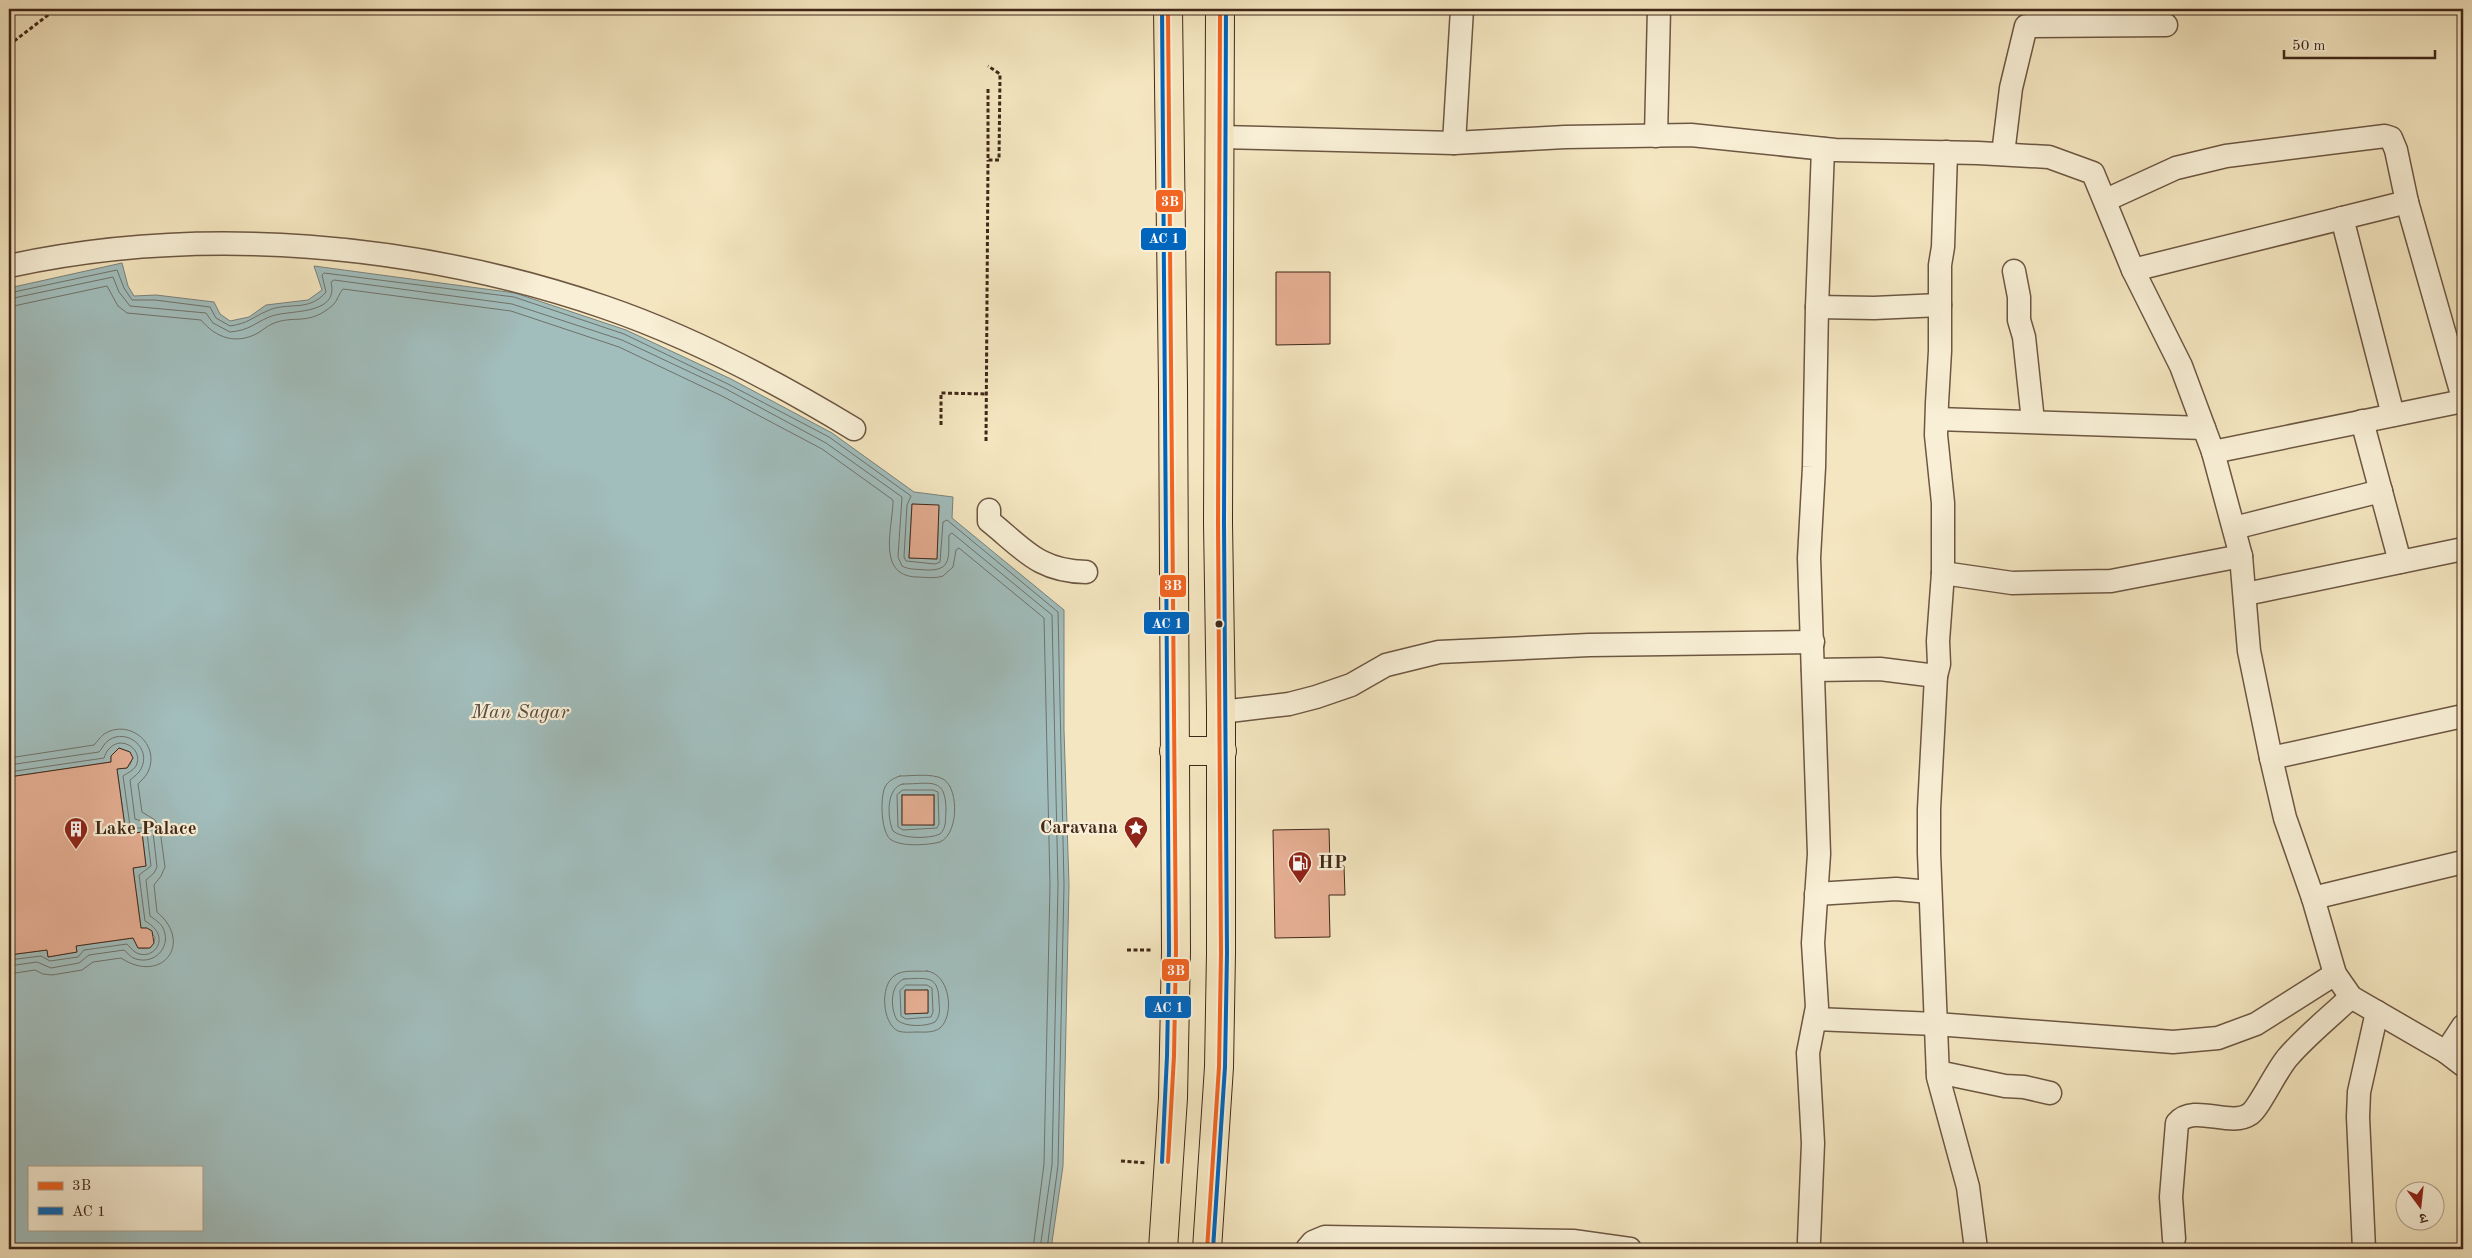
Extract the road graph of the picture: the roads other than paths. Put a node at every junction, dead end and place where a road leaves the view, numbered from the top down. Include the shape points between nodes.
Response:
1 (1168, 9) edge
2 (1220, 9) edge
3 (1462, 9) edge
4 (1659, 9) edge
5 (2025, 18) edge
6 (2166, 25) dead end
7 (1221, 136) junction
8 (1656, 136) junction
9 (1454, 143) junction
10 (1823, 149) junction
11 (1946, 152) junction
12 (2003, 154) junction
13 (2106, 200) junction
14 (2408, 202) junction
15 (2342, 218) junction
16 (9, 266) edge
17 (2133, 270) junction
18 (2014, 271) dead end
19 (1940, 305) junction
20 (1817, 307) junction
21 (2463, 399) edge
22 (2393, 415) junction
23 (1937, 419) junction
24 (2033, 421) junction
25 (2362, 421) junction
26 (2204, 428) junction
27 (854, 429) dead end
28 (2213, 452) junction
29 (2381, 491) junction
30 (989, 510) dead end
31 (2234, 528) junction
32 (2463, 549) edge
33 (2241, 556) junction
34 (2400, 562) junction
35 (1086, 572) dead end
36 (1943, 573) junction
37 (2246, 594) junction
38 (1812, 642) junction
39 (1813, 670) junction
40 (1936, 676) junction
41 (1221, 712) junction
42 (2463, 716) edge
43 (1174, 751) junction
44 (1222, 751) junction
45 (2271, 758) junction
46 (2463, 862) edge
47 (1930, 892) junction
48 (1816, 894) junction
49 (2314, 898) junction
50 (2335, 974) junction
51 (2352, 996) junction
52 (2377, 1012) junction
53 (1815, 1019) junction
54 (1936, 1024) junction
55 (2463, 1026) edge
56 (2455, 1058) edge
57 (1938, 1072) junction
58 (2050, 1093) dead end
59 (2174, 1239) dead end
60 (1809, 1241) dead end
61 (1163, 1249) edge
62 (1208, 1249) edge
63 (1307, 1249) edge
64 (1630, 1249) edge
65 (1976, 1249) edge
66 (2364, 1249) edge

1 - 43 main road
2 - 7 main road
3 - 9 street
4 - 8 street
5 - 6 street
5 - 12 street via 2011,88
7 - 9 street
7 - 41 main road via 1218,523
8 - 9 street
8 - 10 street via 1691,135
10 - 11 street
10 - 20 street
11 - 12 street
11 - 19 street
12 - 13 street via 2049,157 2093,173
13 - 14 street via 2176,168 2218,158 2384,136 2391,138 2396,150
13 - 17 street
14 - 15 street
14 - 21 street
15 - 17 street
15 - 22 street
16 - 27 street via 75,254 213,244 321,248 424,261 563,294 664,330 774,382
17 - 26 street via 2181,366
18 - 24 street
19 - 20 street
19 - 23 street
20 - 38 street via 1809,558
21 - 22 street
22 - 25 street
23 - 24 street
23 - 36 street via 1943,503
24 - 26 street
25 - 28 street
25 - 29 street
26 - 28 street
28 - 31 street
29 - 31 street
29 - 34 street
30 - 35 street via 989,520 1040,562 1059,570
31 - 33 street
32 - 34 street
33 - 36 street via 2111,581 2012,583
33 - 37 street
34 - 37 street
36 - 40 street
37 - 45 street via 2250,651
38 - 39 street
38 - 41 street via 1589,645 1438,652 1386,665 1351,685 1316,697 1289,704
39 - 40 street via 1880,670
39 - 48 street via 1819,854
40 - 47 street via 1929,809
41 - 44 main road
42 - 45 street
43 - 44 main road
43 - 61 main road via 1175,1035
44 - 62 main road via 1219,1067
45 - 49 street via 2285,818
46 - 49 street
47 - 48 street via 1896,889
47 - 54 street
48 - 53 street via 1813,943
49 - 50 street
50 - 51 street
50 - 54 street via 2256,1024 2218,1038 2173,1042
51 - 52 street
51 - 59 street via 2288,1057 2253,1112 2247,1116 2227,1118 2191,1115 2177,1123 2171,1197
52 - 56 street
52 - 66 street via 2359,1092
53 - 54 street
53 - 60 street via 1808,1053 1813,1143
54 - 57 street
55 - 56 street
57 - 58 street
57 - 65 street via 1968,1187
63 - 64 street via 1325,1237 1573,1242

